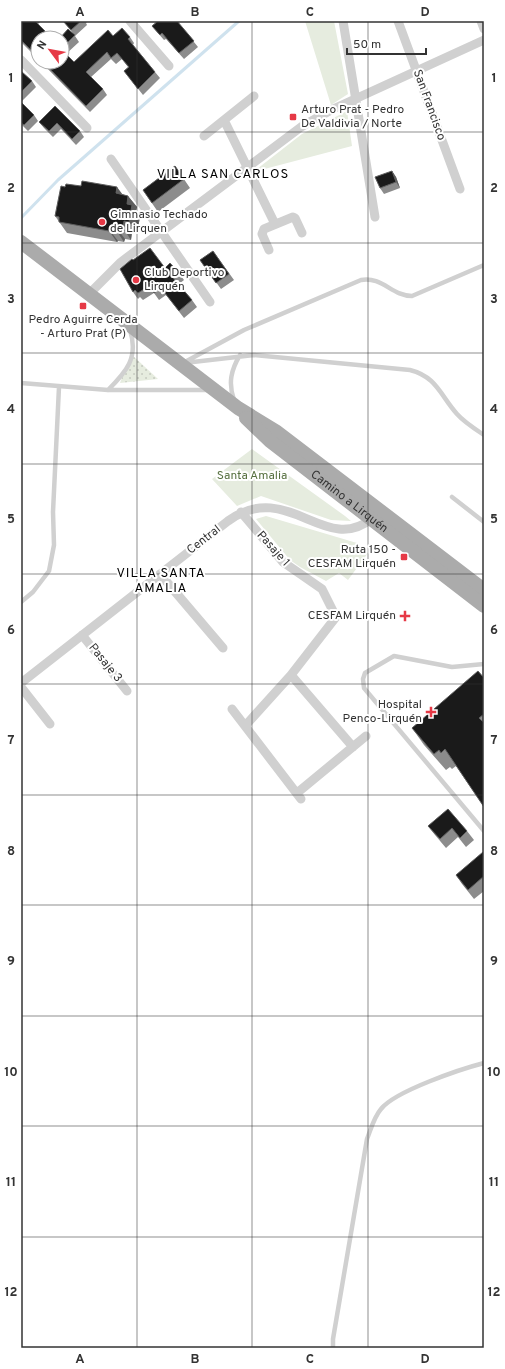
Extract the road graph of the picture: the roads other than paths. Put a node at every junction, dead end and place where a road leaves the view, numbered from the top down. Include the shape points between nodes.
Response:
1 (130, 21) edge
2 (343, 21) edge
3 (398, 21) edge
4 (481, 21) edge
5 (484, 29) edge
6 (484, 40) edge
7 (21, 60) edge
8 (168, 66) dead end
9 (416, 71) junction
10 (254, 96) dead end
11 (355, 99) junction
12 (224, 120) junction
13 (87, 128) dead end
14 (204, 136) dead end
15 (111, 159) dead end
16 (247, 167) junction
17 (460, 190) dead end
18 (375, 217) dead end
19 (275, 224) junction
20 (161, 232) junction
21 (302, 233) dead end
22 (25, 244) edge
23 (269, 250) dead end
24 (484, 265) edge
25 (88, 294) junction
26 (210, 302) dead end
27 (129, 325) junction
28 (240, 355) junction
29 (180, 364) junction
30 (21, 383) edge
31 (59, 387) junction
32 (108, 390) junction
33 (214, 390) junction
34 (238, 408) junction
35 (484, 436) edge
36 (452, 497) dead end
37 (241, 512) junction
38 (371, 519) junction
39 (484, 522) edge
40 (160, 574) junction
41 (484, 590) edge
42 (21, 602) edge
43 (484, 606) edge
44 (82, 635) junction
45 (223, 648) dead end
46 (484, 664) edge
47 (292, 675) junction
48 (21, 683) edge
49 (21, 687) edge
50 (127, 691) dead end
51 (232, 710) dead end
52 (50, 724) dead end
53 (245, 726) junction
54 (366, 736) dead end
55 (353, 747) junction
56 (484, 831) edge
57 (484, 1063) edge
58 (333, 1348) edge

1 - 8 street
2 - 11 street
3 - 9 street, San Francisco
4 - 5 street
6 - 9 street
7 - 13 street
9 - 11 street
9 - 17 street, San Francisco
10 - 12 street
11 - 16 street via 306,124
11 - 18 street
12 - 14 street
12 - 16 street
15 - 20 street
16 - 19 street
16 - 20 street
19 - 21 street via 294,217
19 - 23 street via 262,232
20 - 25 street via 112,270
20 - 26 street
22 - 25 main road, Camino a Lirquén
24 - 29 lane via 412,296 402,295 378,280 361,280 244,330
25 - 27 main road, Camino a Lirquén
27 - 29 main road, Camino a Lirquén
27 - 32 lane via 133,342 130,366
28 - 29 lane
28 - 34 lane via 232,370 231,379 232,394
28 - 35 lane via 422,373 437,385 457,414
29 - 33 main road, Camino a Lirquén
30 - 31 lane
31 - 32 lane
31 - 42 lane via 53,512 54,545 49,571 33,592
32 - 33 lane
33 - 34 main road, Camino a Lirquén
34 - 38 main road, Camino a Lirquén via 270,441
34 - 41 main road, Camino a Lirquén via 277,432
36 - 39 lane
37 - 38 street, Central via 273,507 332,528 345,530 358,528
37 - 40 street, Central
37 - 47 street, Pasaje 1 via 287,566 322,589 336,617
38 - 43 main road, Camino a Lirquén
40 - 44 street, Central
40 - 45 street
44 - 48 street, Central
44 - 50 street, Pasaje 3
46 - 56 lane via 452,666 394,656 365,673 363,684
47 - 53 street
47 - 55 street
49 - 52 street
51 - 53 street
53 - 55 street via 299,796
54 - 55 street
57 - 58 lane via 428,1082 392,1099 374,1120 365,1152 332,1338

